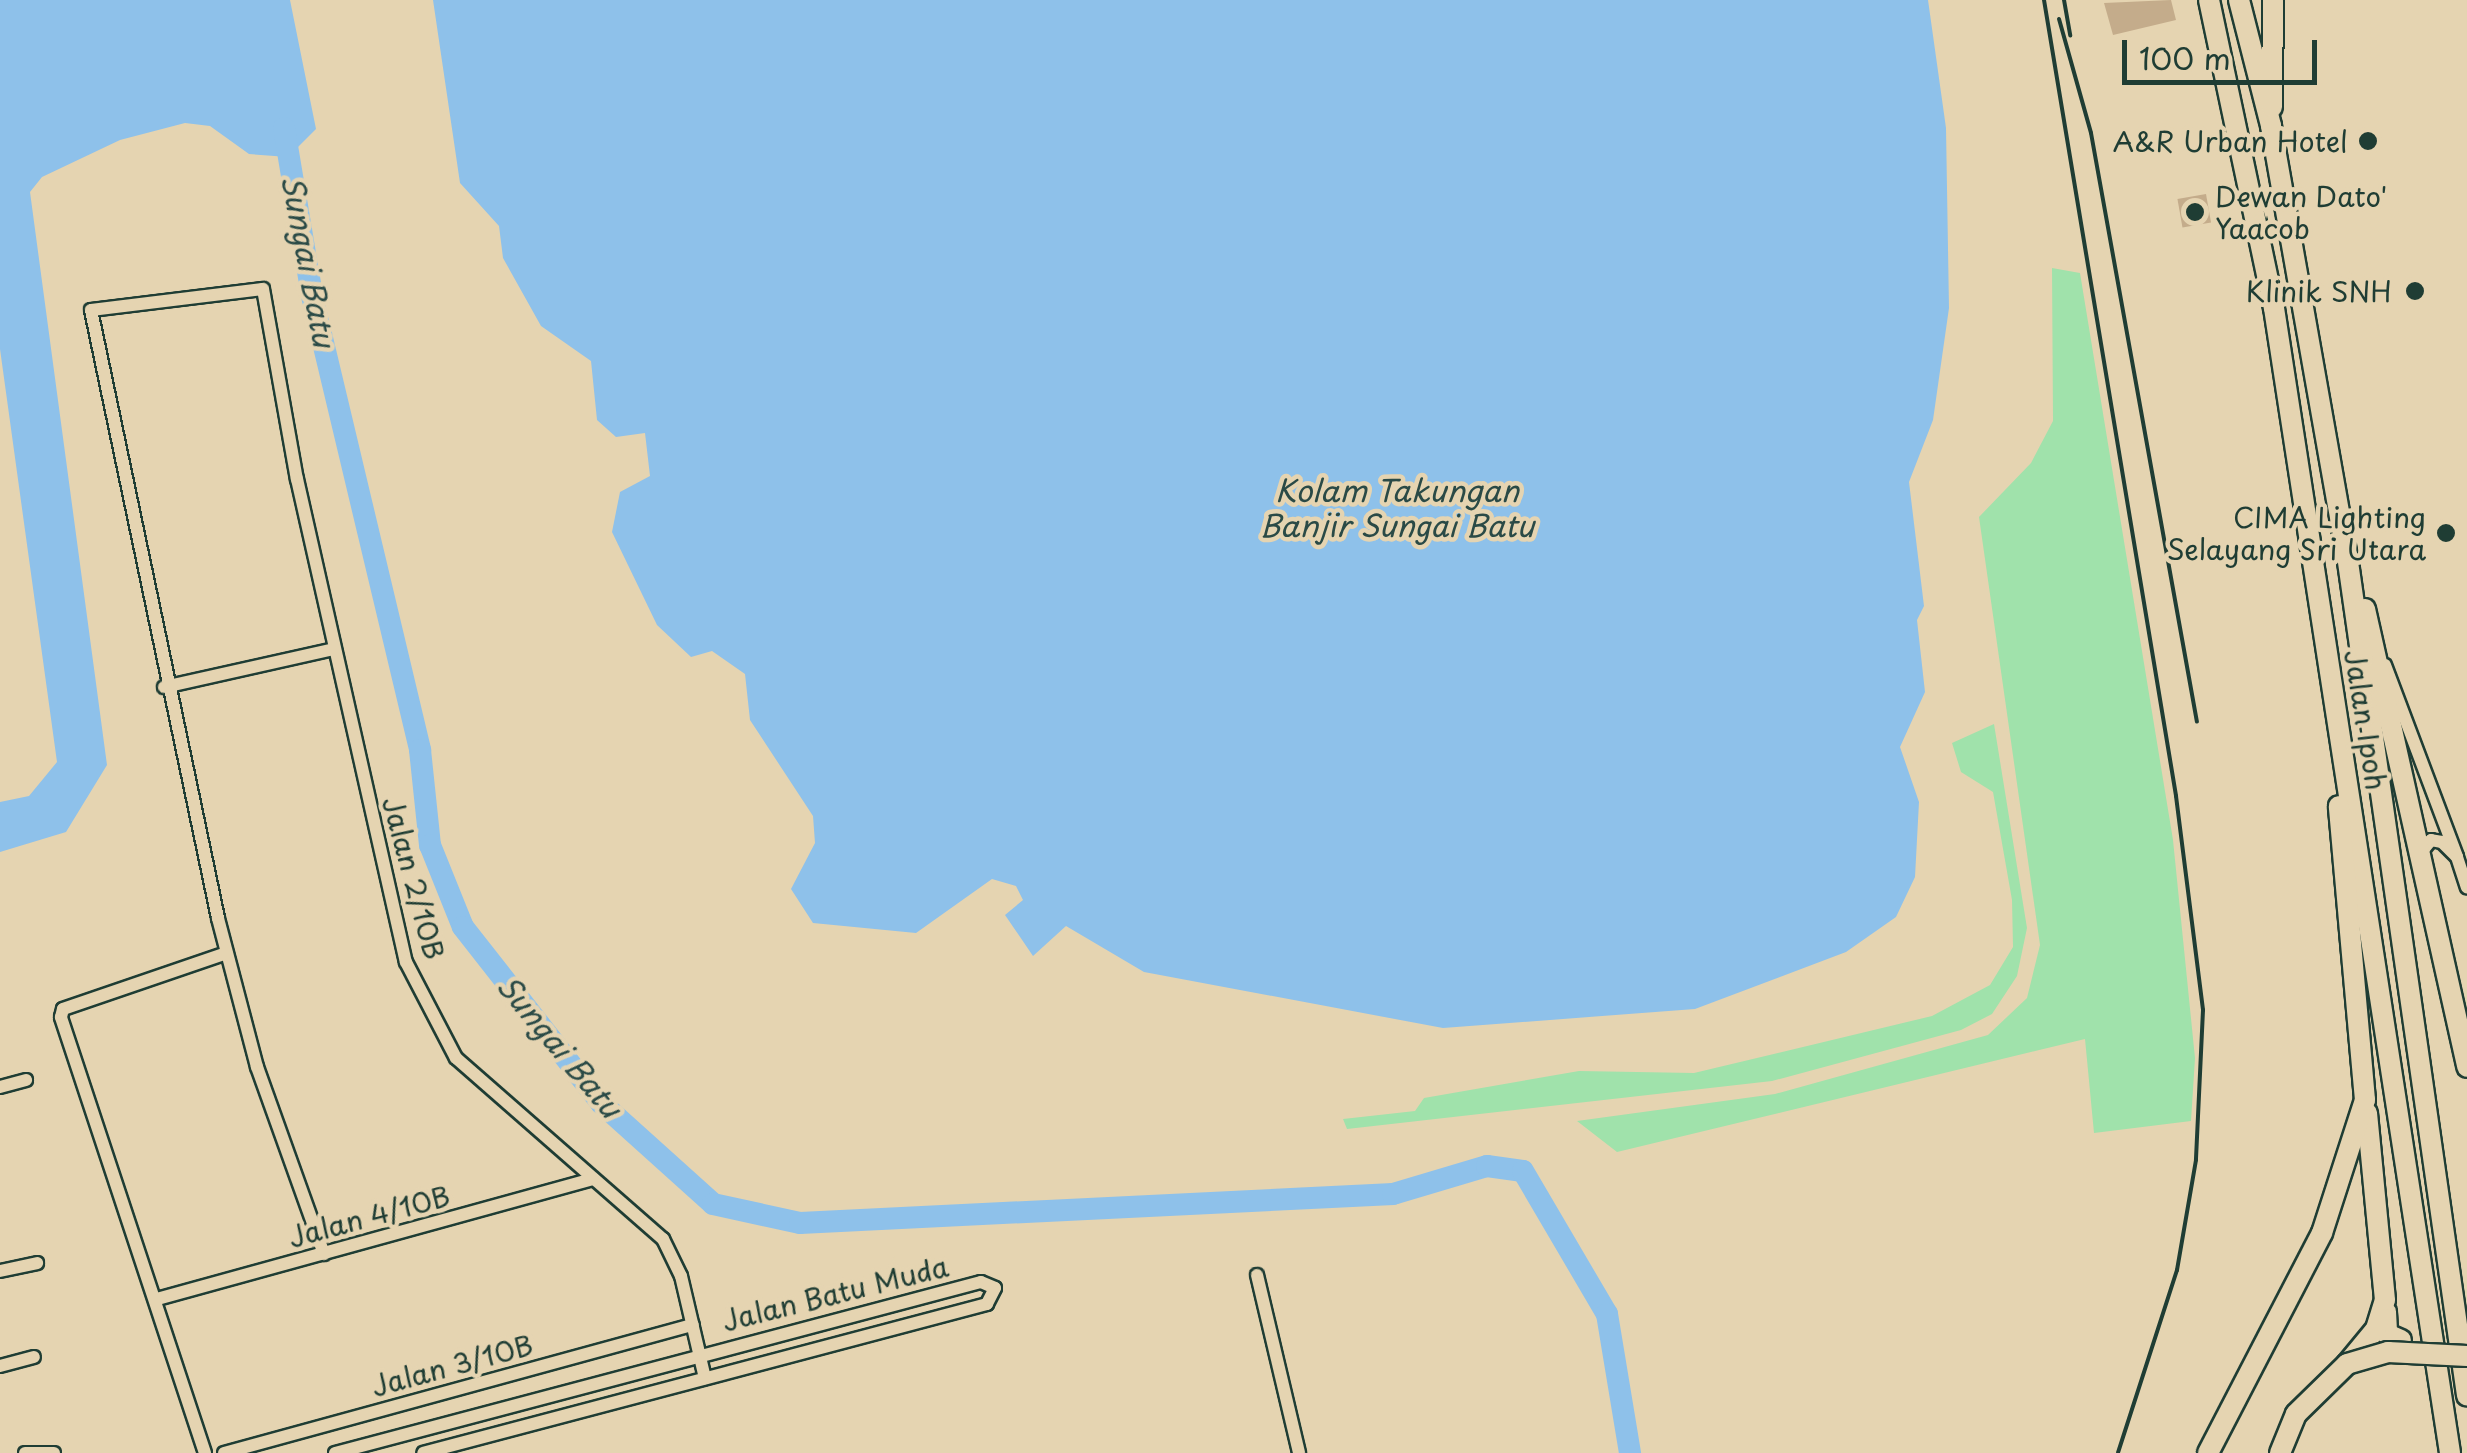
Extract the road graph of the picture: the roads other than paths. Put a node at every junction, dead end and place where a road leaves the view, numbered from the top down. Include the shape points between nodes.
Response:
1 (2208, 0) edge
2 (2239, 0) edge
3 (2273, 0) edge
4 (2271, 126) junction
5 (2347, 555) junction
6 (2314, 562) junction
7 (2377, 644) junction
8 (334, 649) junction
9 (164, 688) junction
10 (2422, 850) junction
11 (2457, 857) junction
12 (2467, 887) edge
13 (227, 953) junction
14 (2467, 1067) edge
15 (26, 1080) dead end
16 (0, 1087) edge
17 (2365, 1100) junction
18 (593, 1179) junction
19 (324, 1254) junction
20 (37, 1263) dead end
21 (0, 1272) edge
22 (1258, 1275) dead end
23 (157, 1300) junction
24 (2385, 1300) junction
25 (692, 1325) junction
26 (2467, 1342) edge
27 (699, 1354) junction
28 (2467, 1356) edge
29 (34, 1358) dead end
30 (2348, 1364) junction
31 (0, 1366) edge
32 (705, 1378) junction
33 (2467, 1395) edge
34 (25, 1453) edge
35 (54, 1453) edge
36 (205, 1453) edge
37 (224, 1453) edge
38 (335, 1453) edge
39 (423, 1453) edge
40 (1298, 1453) edge
41 (2208, 1453) edge
42 (2280, 1453) edge
43 (2450, 1453) edge

1 - 6 highway, Jalan Ipoh via 2274,308
2 - 4 highway, Jalan Ipoh
3 - 4 highway
4 - 5 highway, Jalan Ipoh
5 - 7 highway
5 - 33 highway, Jalan Ipoh
6 - 17 highway
6 - 43 highway, Jalan Ipoh
7 - 10 highway
7 - 11 street
8 - 9 street
8 - 9 street, Jalan 2/10B via 263,289 91,310
8 - 18 street, Jalan 2/10B via 406,962 456,1058
9 - 13 street
10 - 11 street via 2442,842
10 - 14 highway
11 - 12 street
13 - 19 street via 263,1086
13 - 23 street via 62,1009
15 - 16 street
17 - 24 highway
17 - 41 highway via 2322,1233
18 - 19 street, Jalan 4/10B
18 - 25 street, Jalan 2/10B via 663,1239
19 - 23 street, Jalan 4/10B
20 - 21 street
22 - 40 street
23 - 36 street
24 - 26 highway via 2387,1332 2402,1340
24 - 30 highway via 2376,1329
25 - 27 street, Jalan 2/10B
25 - 37 street, Jalan 3/10B
27 - 32 street, Jalan 2/10B
27 - 32 street, Jalan Batu Muda via 981,1282 995,1288 986,1304
27 - 38 street, Jalan Batu Muda
28 - 30 highway, bridge via 2388,1352
29 - 31 street
30 - 42 highway, bridge via 2296,1414
32 - 39 street, Jalan Batu Muda
34 - 35 street

